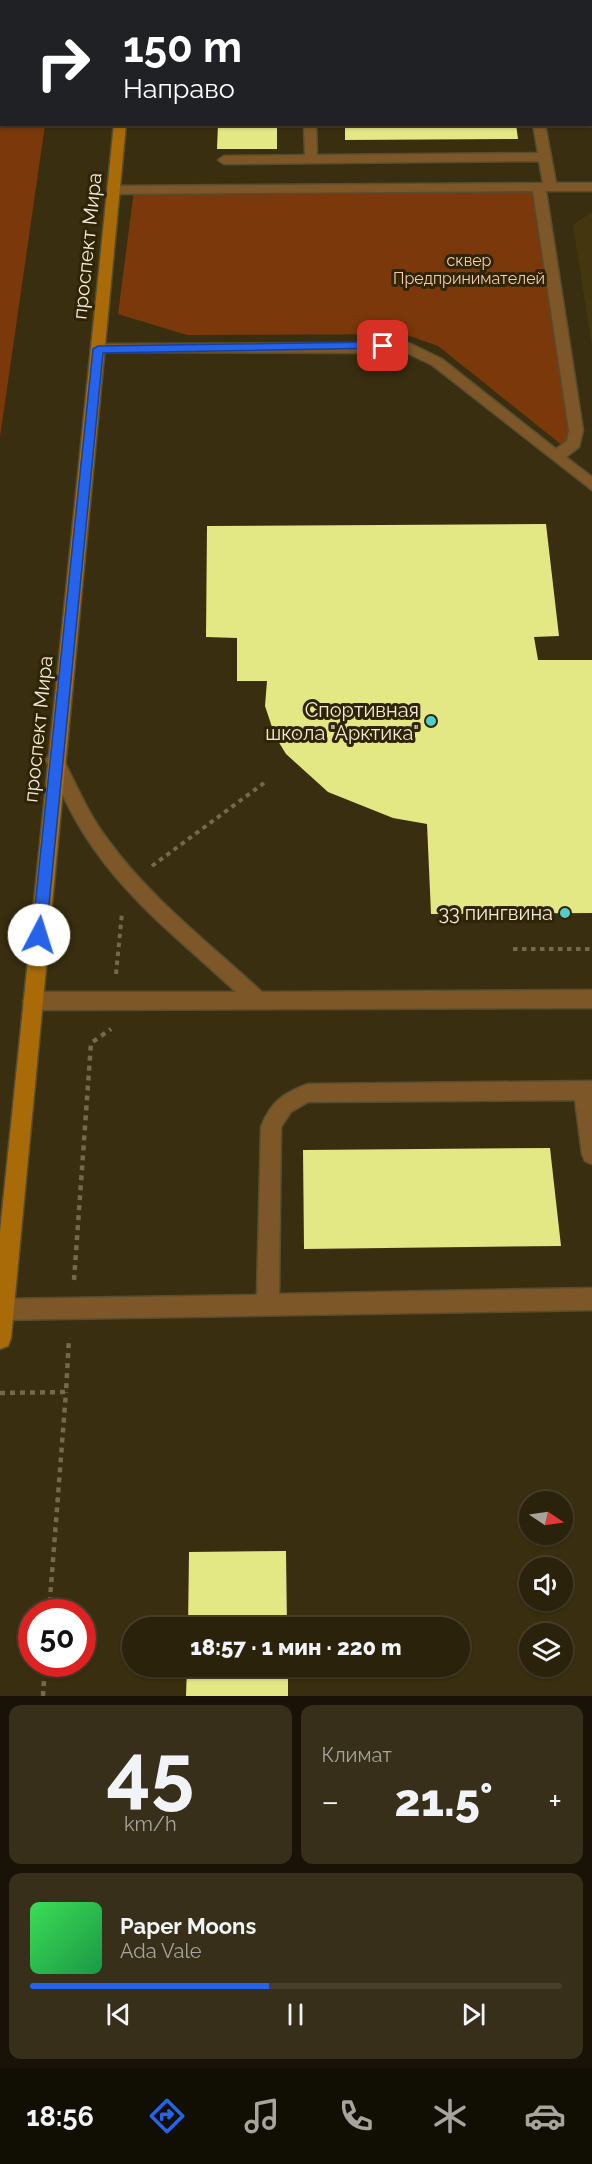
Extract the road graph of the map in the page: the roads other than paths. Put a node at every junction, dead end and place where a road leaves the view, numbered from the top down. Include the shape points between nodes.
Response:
1 (120, 126) edge
2 (310, 126) edge
3 (539, 126) edge
4 (544, 157) junction
5 (311, 159) junction
6 (224, 160) dead end
7 (545, 187) junction
8 (592, 187) edge
9 (114, 190) junction
10 (98, 349) junction
11 (556, 456) junction
12 (592, 484) edge
13 (56, 760) junction
14 (592, 999) edge
15 (258, 1000) junction
16 (33, 1001) junction
17 (588, 1090) edge
18 (592, 1154) edge
19 (592, 1299) edge
20 (268, 1305) junction
21 (3, 1310) junction
22 (0, 1338) edge

1 - 9 main road, проспект Мира
2 - 5 lane
3 - 4 lane
4 - 5 lane
4 - 7 lane
5 - 6 lane
7 - 8 lane
7 - 9 lane
7 - 11 lane via 576,430 574,443
9 - 10 main road, проспект Мира
10 - 11 lane via 409,348 437,362
10 - 13 main road, проспект Мира
11 - 12 lane
13 - 15 lane via 76,806 102,846 132,881
13 - 16 main road, проспект Мира
14 - 15 lane
15 - 16 lane
16 - 21 main road, проспект Мира
17 - 18 lane
17 - 20 lane via 308,1093 290,1099 277,1110 270,1127
19 - 20 lane
20 - 21 lane
21 - 22 main road, проспект Мира

